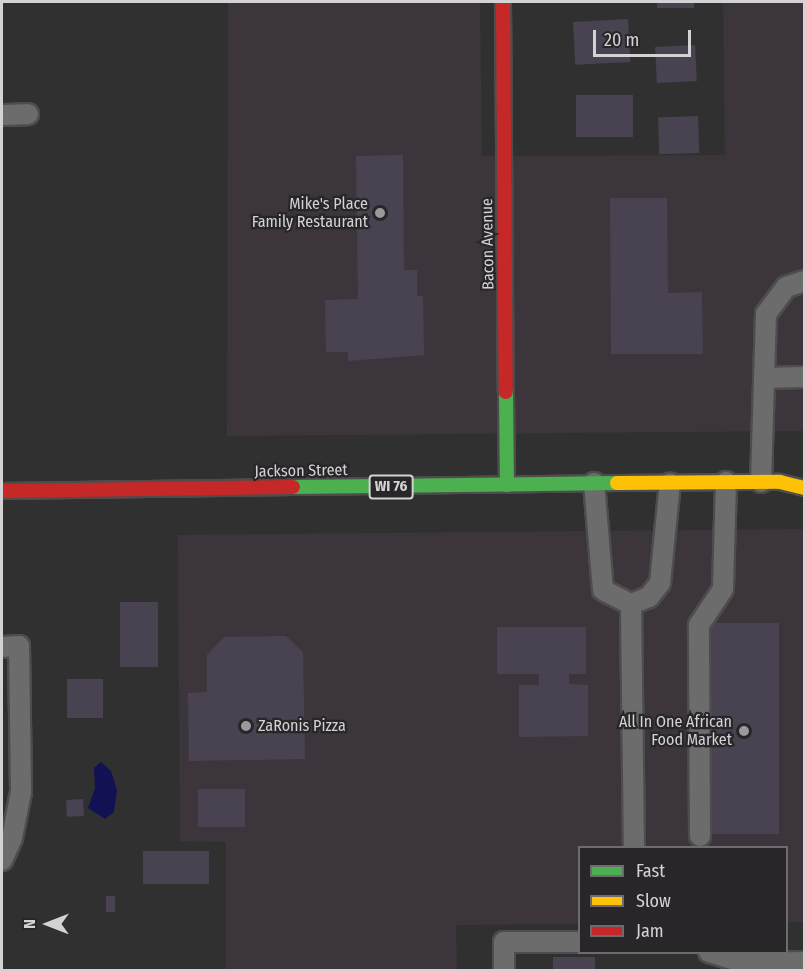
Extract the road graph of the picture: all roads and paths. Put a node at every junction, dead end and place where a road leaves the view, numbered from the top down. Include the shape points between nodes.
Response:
1 (503, 2) edge
2 (28, 114) dead end
3 (2, 115) edge
4 (804, 281) edge
5 (804, 377) edge
6 (764, 378) junction
7 (804, 475) edge
8 (726, 482) junction
9 (771, 482) junction
10 (594, 483) junction
11 (670, 483) junction
12 (507, 485) junction
13 (804, 488) edge
14 (2, 491) edge
15 (631, 604) junction
16 (10, 647) edge
17 (700, 836) dead end
18 (634, 846) edge
19 (2, 860) edge
20 (578, 942) edge
21 (716, 954) edge
22 (804, 962) edge
23 (504, 970) edge

1 - 12 main road, Bacon Avenue
2 - 3 lane
4 - 6 lane via 786,287 766,314
5 - 6 lane
6 - 9 lane
7 - 9 main road, Jackson Street
8 - 9 main road, Jackson Street / WI 76
8 - 11 main road, Jackson Street / WI 76
8 - 17 lane via 723,589 699,625
9 - 13 main road, Jackson Street / WI 76
10 - 11 main road, Jackson Street / WI 76
10 - 12 main road, Jackson Street / WI 76
10 - 15 lane via 603,590
11 - 15 lane via 660,583 649,597
12 - 14 main road, Jackson Street / WI 76
15 - 18 lane
16 - 19 lane via 21,792 12,838
20 - 23 lane via 504,942
21 - 22 lane via 746,963

